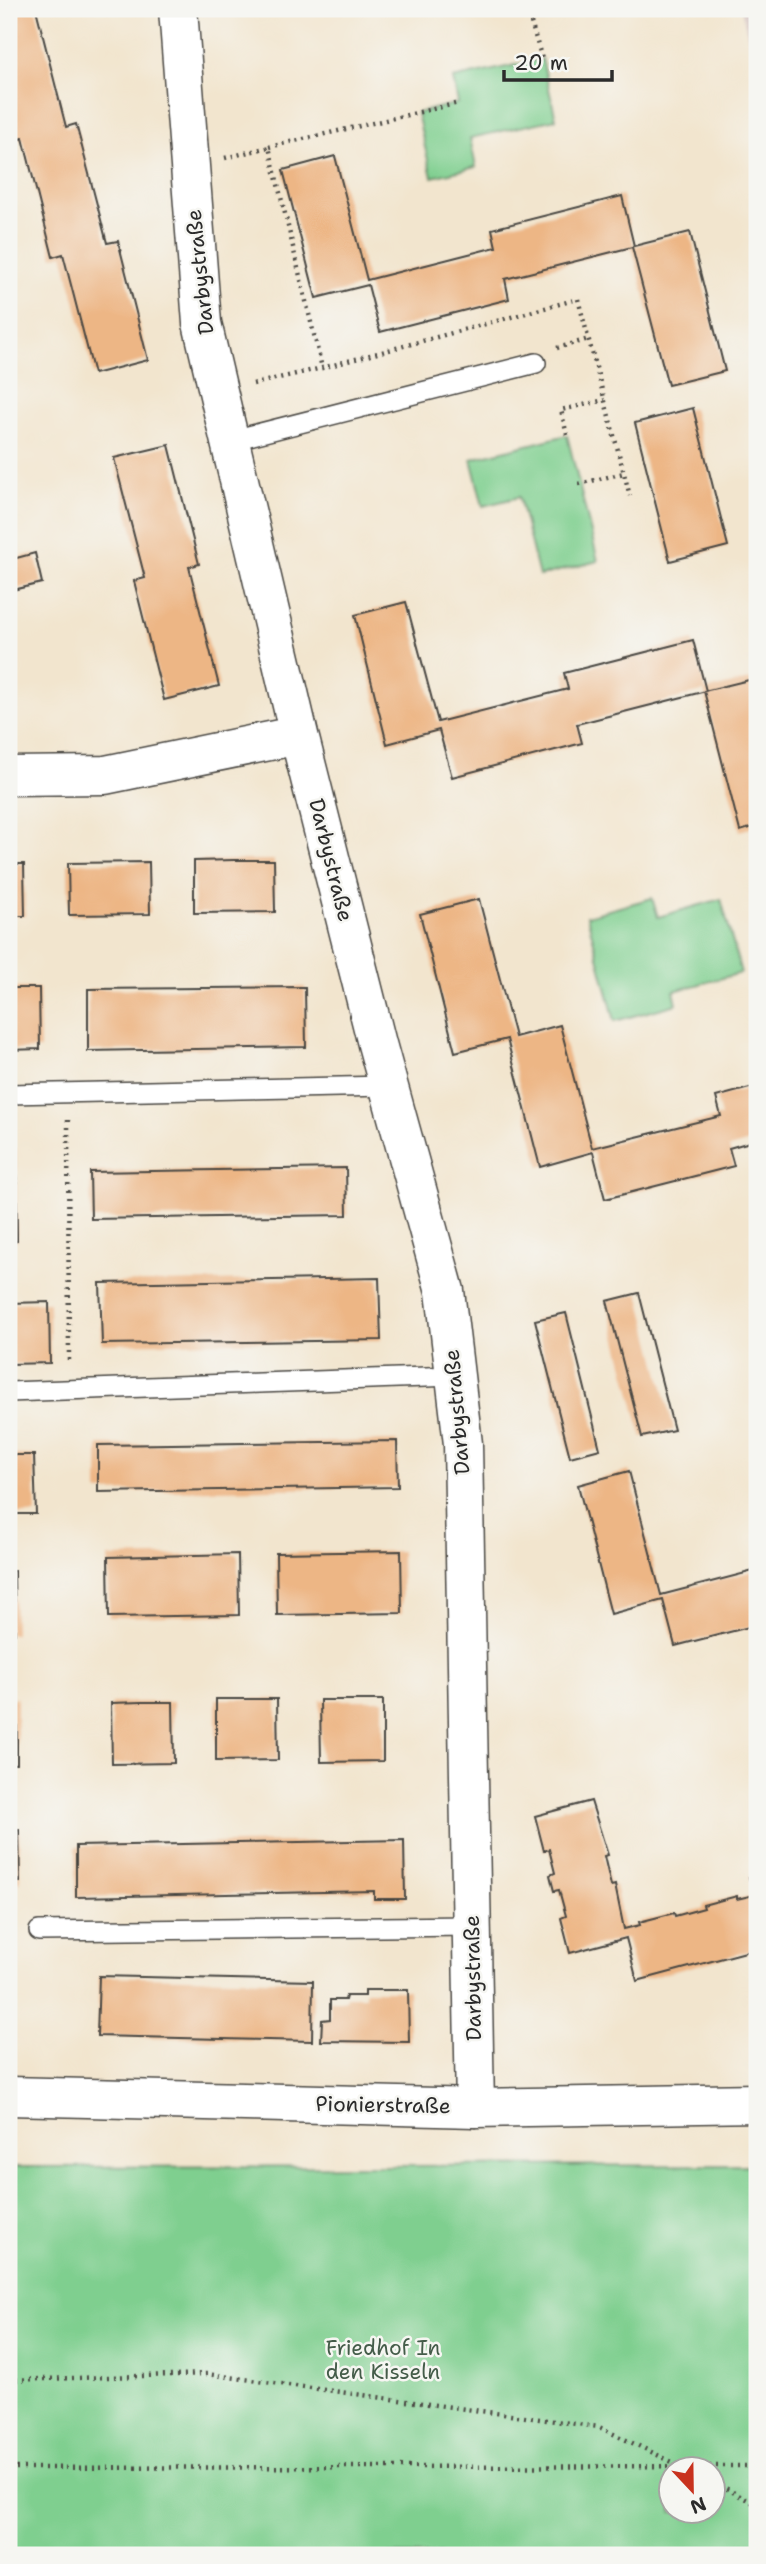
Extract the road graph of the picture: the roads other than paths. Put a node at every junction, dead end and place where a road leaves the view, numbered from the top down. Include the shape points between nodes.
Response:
1 (178, 9) edge
2 (536, 363) dead end
3 (229, 441) junction
4 (299, 735) junction
5 (9, 776) edge
6 (388, 1086) junction
7 (9, 1094) edge
8 (454, 1376) junction
9 (9, 1392) edge
10 (471, 1926) junction
11 (39, 1931) dead end
12 (9, 2096) edge
13 (757, 2104) edge
14 (475, 2108) junction

1 - 3 street, Darbystraße via 202,323
2 - 3 lane
3 - 4 street, Darbystraße
4 - 5 street via 105,775
4 - 6 street, Darbystraße
6 - 7 lane
6 - 8 street, Darbystraße via 445,1291
8 - 9 lane
8 - 10 street, Darbystraße via 463,1444
10 - 11 lane
10 - 14 street, Darbystraße
12 - 14 street, Pionierstraße
13 - 14 street, Pionierstraße

